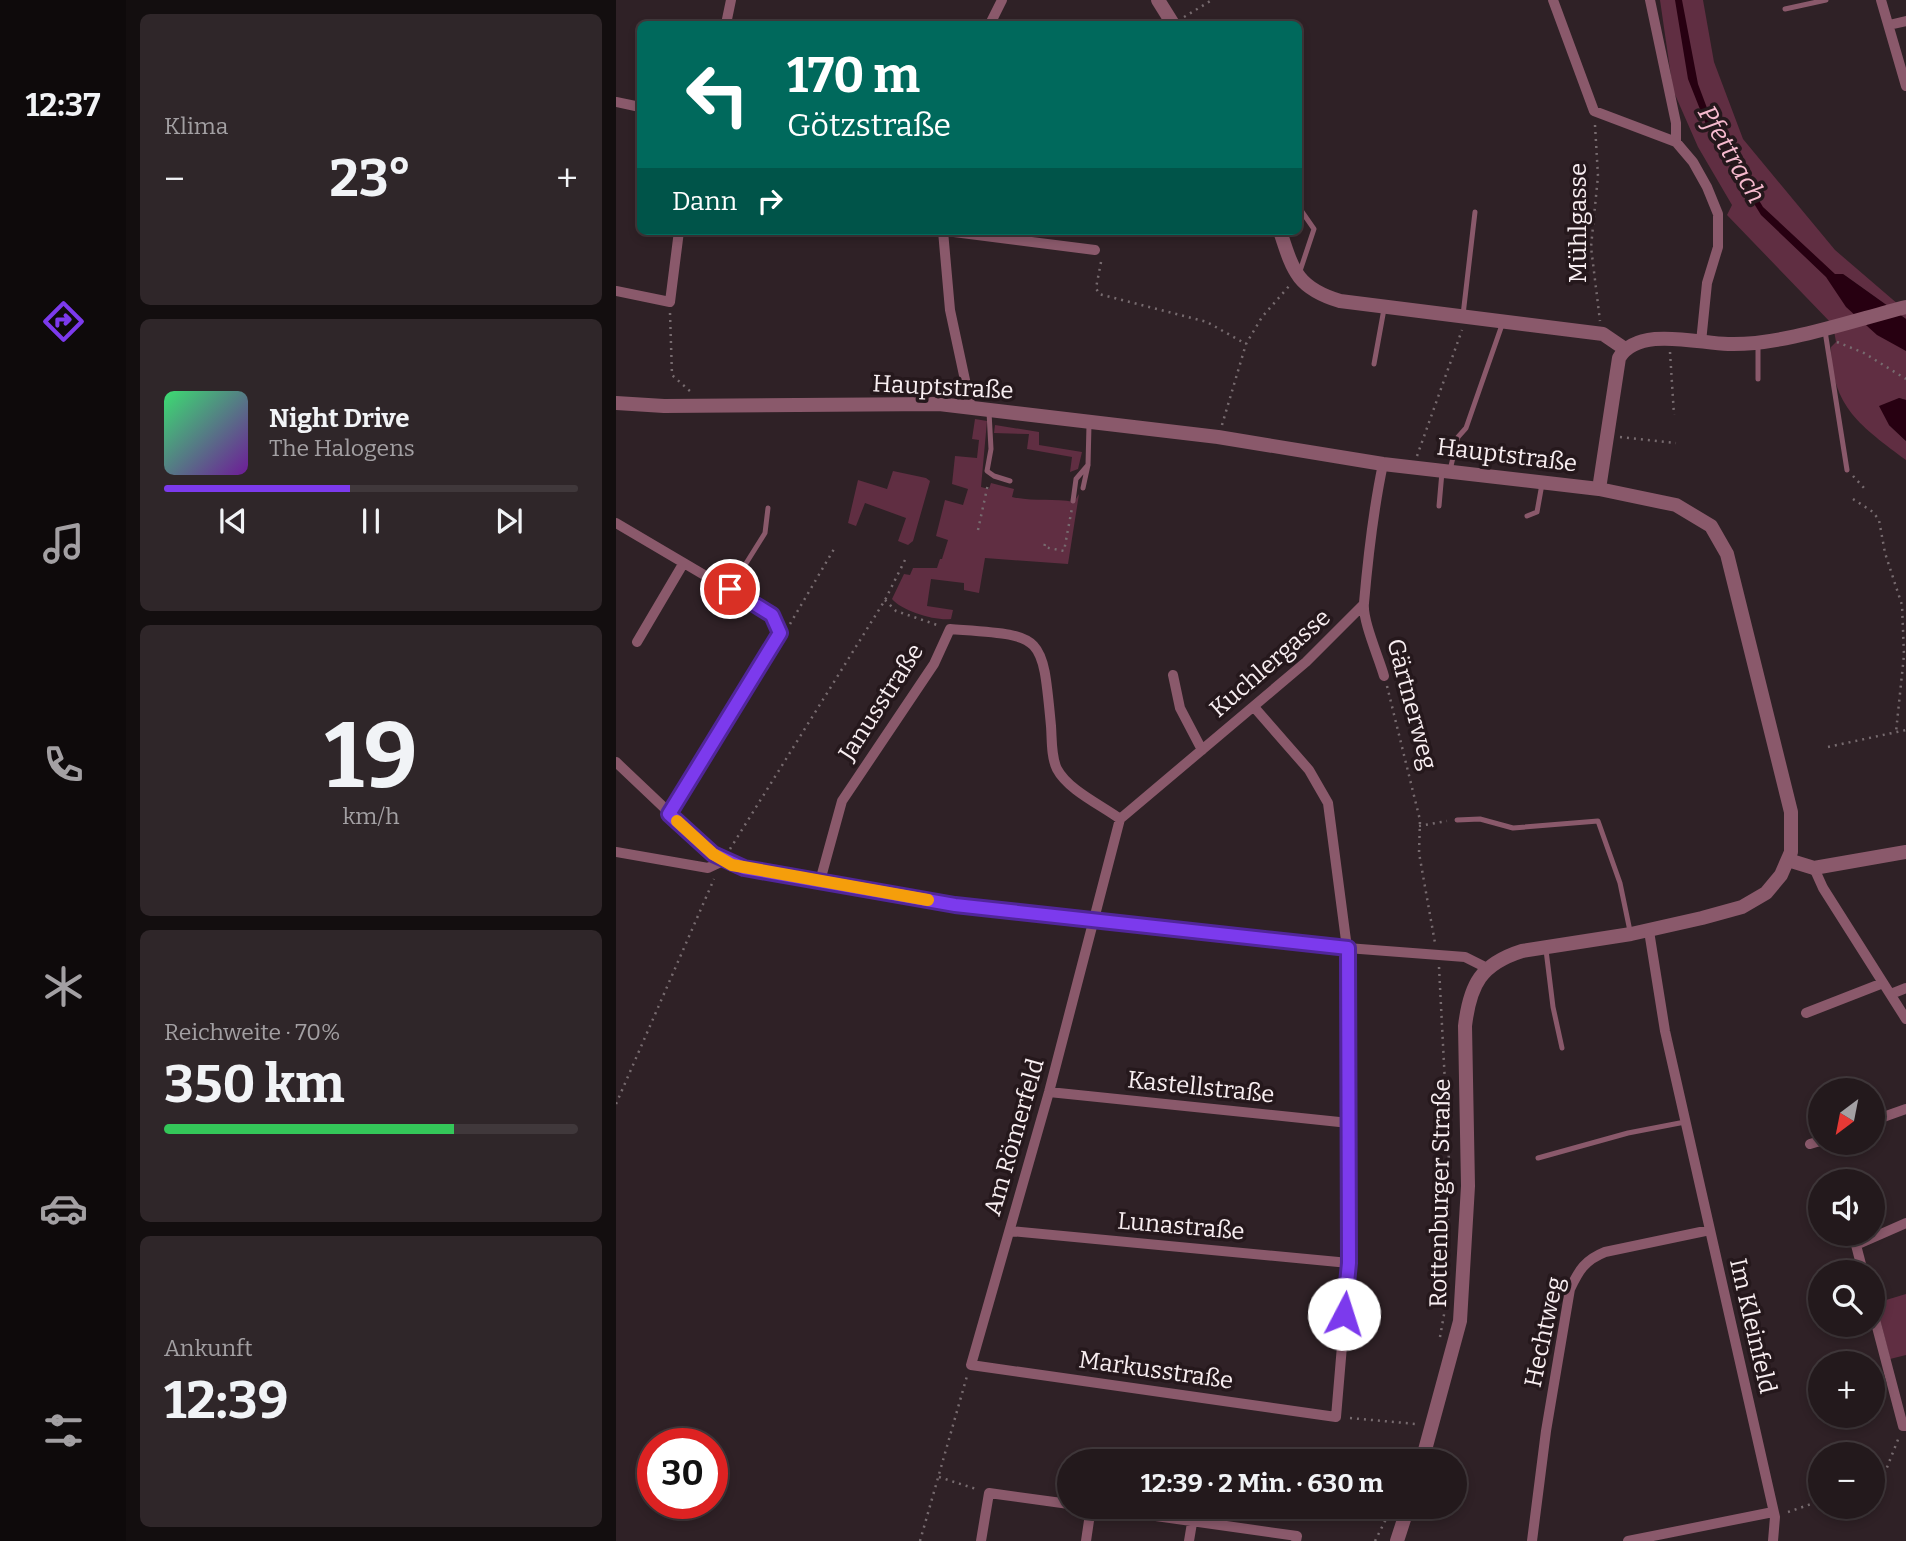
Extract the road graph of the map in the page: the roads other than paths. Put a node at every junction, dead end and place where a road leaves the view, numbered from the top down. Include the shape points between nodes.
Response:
1 (731, 0) edge
2 (1002, 0) edge
3 (1158, 0) edge
4 (1553, 0) edge
5 (1650, 0) edge
6 (1826, 0) edge
7 (1881, 0) edge
8 (1785, 9) dead end
9 (727, 21) edge
10 (992, 21) edge
11 (1170, 21) edge
12 (1906, 21) edge
13 (1889, 25) junction
14 (1906, 86) edge
15 (616, 102) edge
16 (637, 106) edge
17 (1676, 142) junction
18 (1302, 211) edge
19 (1475, 212) dead end
20 (678, 235) edge
21 (944, 235) edge
22 (976, 235) edge
23 (1281, 235) edge
24 (1095, 250) road end
25 (1297, 278) junction
26 (616, 291) edge
27 (1384, 306) junction
28 (1906, 307) edge
29 (1466, 316) junction
30 (1503, 322) junction
31 (1828, 326) junction
32 (1701, 342) junction
33 (1758, 342) junction
34 (1625, 348) junction
35 (1374, 364) dead end
36 (1758, 379) dead end
37 (616, 402) edge
38 (971, 408) junction
39 (989, 410) junction
40 (1089, 422) junction
41 (1383, 464) junction
42 (1088, 465) junction
43 (1446, 469) junction
44 (1847, 470) road end
45 (1010, 481) dead end
46 (1543, 481) junction
47 (1083, 488) dead end
48 (1599, 489) junction
49 (1073, 502) road end
50 (1439, 506) dead end
51 (768, 508) dead end
52 (1527, 516) dead end
53 (616, 523) edge
54 (683, 564) junction
55 (730, 589) junction
56 (1363, 605) junction
57 (637, 642) dead end
58 (1173, 675) dead end
59 (1384, 676) road end
60 (1254, 707) junction
61 (1202, 750) junction
62 (616, 762) edge
63 (669, 814) junction
64 (1120, 819) junction
65 (1457, 820) road end
66 (616, 852) edge
67 (1906, 852) edge
68 (1788, 860) junction
69 (723, 861) junction
70 (1814, 868) junction
71 (820, 881) junction
72 (1096, 920) junction
73 (1649, 931) junction
74 (1631, 934) junction
75 (1545, 947) junction
76 (1348, 948) junction
77 (1487, 968) junction
78 (1883, 983) junction
79 (1906, 988) edge
80 (1891, 994) junction
81 (1806, 1013) dead end
82 (1906, 1020) edge
83 (1562, 1048) dead end
84 (1049, 1092) junction
85 (1906, 1109) edge
86 (1885, 1116) edge
87 (1685, 1122) junction
88 (1349, 1123) junction
89 (1538, 1158) dead end
90 (1906, 1223) edge
91 (1710, 1230) junction
92 (1010, 1231) junction
93 (1860, 1260) edge
94 (1349, 1263) junction
95 (1880, 1337) edge
96 (971, 1365) joint
97 (1905, 1426) edge
98 (1426, 1449) edge
99 (1057, 1502) edge
100 (1774, 1514) junction
101 (1090, 1519) edge
102 (1167, 1519) edge
103 (1404, 1519) edge
104 (1192, 1523) junction
105 (1296, 1539) edge
106 (981, 1541) edge
107 (1086, 1541) edge
108 (1189, 1541) edge
109 (1396, 1541) edge
110 (1532, 1541) edge
111 (1628, 1541) edge
112 (1773, 1541) edge

1 - 9 street
2 - 10 street
3 - 11 street
4 - 17 street via 1594,111
5 - 17 street
6 - 8 lane
7 - 13 street
12 - 13 street
13 - 14 street
15 - 16 street
17 - 32 street via 1693,162 1718,215 1718,247 1707,283
18 - 25 lane via 1314,229
19 - 29 lane
20 - 26 street via 670,302
21 - 38 street via 950,310
22 - 24 street
23 - 25 street
25 - 27 street via 1323,296
27 - 29 street
27 - 35 lane
28 - 31 street
29 - 30 street
30 - 34 street via 1603,334
30 - 43 lane via 1466,429 1458,437
31 - 33 street
31 - 44 lane
32 - 33 street
32 - 34 street via 1639,340
33 - 36 lane
34 - 48 street via 1619,358
37 - 38 street, Hauptstraße
38 - 39 street, Hauptstraße
39 - 40 street, Hauptstraße
39 - 45 lane via 988,471
40 - 41 street, Hauptstraße via 1219,437
40 - 42 lane
41 - 43 street, Hauptstraße
41 - 56 street, Gärtnerweg via 1368,541
42 - 47 lane
42 - 49 lane via 1076,479
43 - 46 street, Hauptstraße
43 - 50 lane
46 - 48 street, Hauptstraße
46 - 52 lane via 1537,512
48 - 68 street, Hauptstraße via 1676,505 1711,526 1727,554 1791,812
51 - 55 lane via 765,533
53 - 54 street
54 - 55 street
54 - 57 street
55 - 63 street via 772,615 780,633
56 - 59 street, Gärtnerweg
56 - 60 street, Kuchlergasse via 1333,638
58 - 61 street, Kuchlergasse via 1180,708
60 - 61 street, Kuchlergasse
60 - 76 street via 1309,770 1328,803
61 - 64 street, Kuchlergasse
62 - 63 street
63 - 69 street
64 - 71 street, Janusstraße via 1057,769 1045,663 1034,644 1012,634 950,629 934,664 842,801
64 - 72 street
65 - 74 lane via 1480,819 1513,828 1598,821 1620,883
66 - 69 street via 708,868
67 - 70 street
68 - 70 street
68 - 73 street, Hauptstraße via 1775,884 1742,906
69 - 71 street
70 - 78 street
71 - 72 street via 955,905
72 - 76 street
72 - 84 street, Am Römerfeld
73 - 74 street, Hauptstraße
73 - 87 street, Im Kleinfeld
74 - 75 street, Hauptstraße
75 - 77 street, Hauptstraße via 1502,957
75 - 83 lane
76 - 77 street via 1465,957
76 - 88 street
77 - 98 street, Rottenburger Straße via 1468,1001 1465,1026 1468,1186 1460,1321
78 - 80 street
78 - 81 street
79 - 80 street
80 - 82 street
84 - 88 street, Kastellstraße
84 - 92 street, Am Römerfeld
85 - 86 street
87 - 89 lane
87 - 91 street, Im Kleinfeld
88 - 94 street
90 - 93 street via 1856,1245
91 - 100 street, Im Kleinfeld
91 - 110 street, Hechtweg via 1605,1252 1591,1258 1577,1274 1570,1289 1548,1418
92 - 94 street, Lunastraße
92 - 96 street, Am Römerfeld
94 - 96 street, Markusstraße via 1336,1417
95 - 97 street
99 - 106 street via 989,1493
100 - 111 street
100 - 112 street, Im Kleinfeld
101 - 107 street
102 - 104 street
103 - 109 street
104 - 105 street
104 - 108 street

